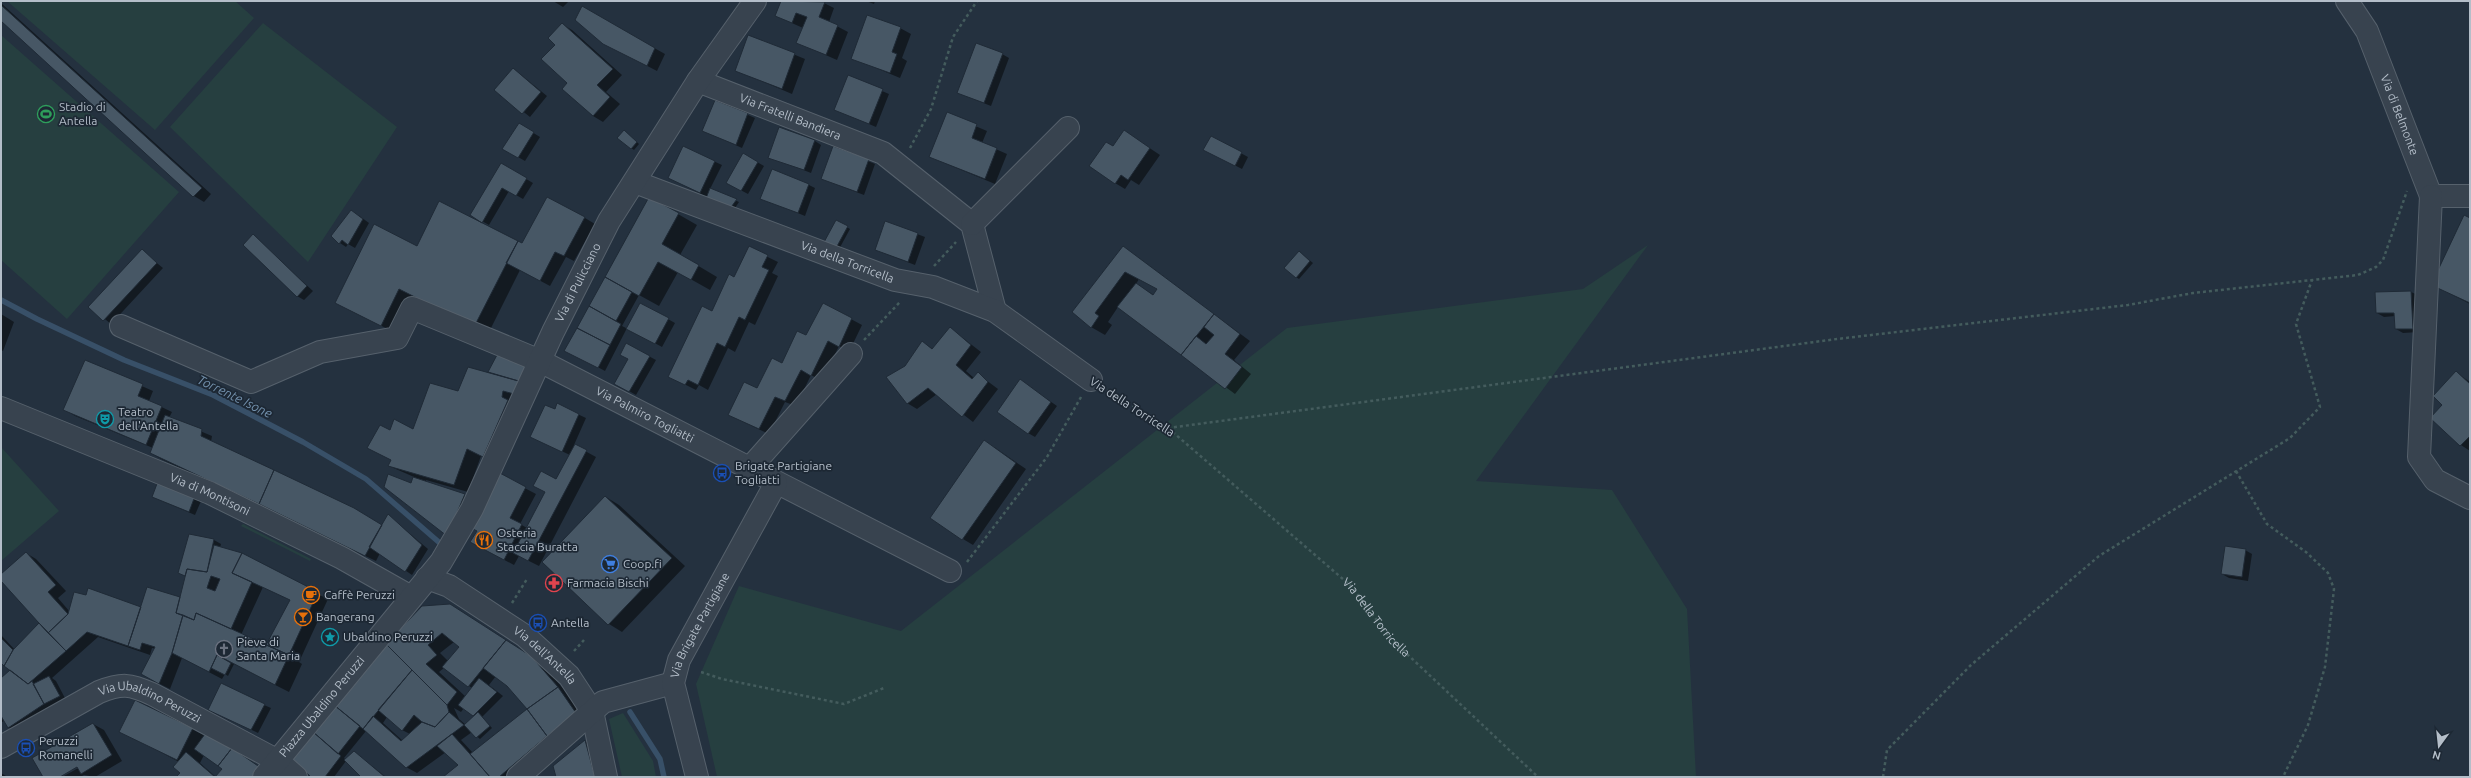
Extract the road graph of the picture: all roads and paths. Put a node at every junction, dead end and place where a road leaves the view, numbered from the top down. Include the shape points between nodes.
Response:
1 (755, 1) edge
2 (977, 1) edge
3 (2347, 1) edge
4 (698, 81) junction
5 (1068, 128) dead end
6 (900, 166) junction
7 (2420, 170) junction
8 (635, 182) junction
9 (2431, 196) junction
10 (2470, 196) edge
11 (972, 224) junction
12 (2312, 280) junction
13 (917, 284) junction
14 (995, 311) junction
15 (121, 326) dead end
16 (851, 354) joint
17 (540, 361) junction
18 (1091, 380) junction
19 (1, 408) edge
20 (1168, 428) junction
21 (749, 469) junction
22 (2236, 471) junction
23 (776, 483) junction
24 (2470, 498) edge
25 (950, 571) joint
26 (427, 578) junction
27 (527, 579) dead end
28 (411, 597) junction
29 (501, 620) junction
30 (584, 640) dead end
31 (574, 652) dead end
32 (701, 672) dead end
33 (673, 683) junction
34 (884, 688) dead end
35 (592, 711) junction
36 (1, 747) edge
37 (271, 769) edge
38 (296, 777) edge
39 (518, 777) edge
40 (606, 777) edge
41 (697, 777) edge
42 (1538, 777) edge
43 (1883, 777) edge
44 (2283, 777) edge

1 - 4 street, Via di Pulicciano
2 - 6 path via 953,37 931,109
3 - 7 street, Via di Belmonte via 2367,31
4 - 6 street, Via Fratelli Bandiera via 884,153
4 - 8 street, Via di Pulicciano
5 - 11 street
6 - 11 street, Via Fratelli Bandiera
7 - 9 street, Via di Belmonte
7 - 12 path via 2406,193 2383,260 2376,267 2358,274
8 - 13 street, Via della Torricella via 895,280
8 - 17 street, Via di Pulicciano via 602,235
9 - 10 street
9 - 24 street via 2419,456 2435,480
11 - 13 path
11 - 14 street
12 - 20 path via 2193,293 2128,305 1782,346
12 - 22 path via 2296,324 2320,408 2290,438
13 - 14 street, Via della Torricella via 933,287
13 - 16 path
14 - 18 street, Via della Torricella
15 - 17 street, Via Palmiro Togliatti via 251,382 320,352 397,338 412,308
16 - 21 street
17 - 21 street, Via Palmiro Togliatti
17 - 26 street, Via di Pulicciano via 472,509 453,544
18 - 20 path, Via della Torricella
18 - 25 path via 1047,456 964,566
19 - 28 street, Via di Montisoni via 210,493 342,558
20 - 42 path, Via della Torricella via 1351,586 1391,639
21 - 23 street, Via Palmiro Togliatti
22 - 43 path via 2099,556 1971,665 1887,750
22 - 44 path via 2267,524 2306,552 2328,573 2334,589 2325,667 2308,725
23 - 25 street, Via Palmiro Togliatti
23 - 33 street, Via Brigate Partigiane via 679,660
26 - 28 street, Piazza Ubaldino Peruzzi
26 - 29 street, Via dell'Antella via 449,586
27 - 29 path
28 - 37 street, Piazza Ubaldino Peruzzi
29 - 35 street, Via dell'Antella via 525,636 569,676
30 - 31 path
32 - 34 path via 722,679 844,704
33 - 35 street via 603,702
33 - 41 street, Via Brigate Partigiane
35 - 39 street
35 - 40 street, Via dell'Antella
36 - 37 street, Via Ubaldino Peruzzi via 99,692 116,686 133,685 152,694
37 - 38 street, Via Ubaldino Peruzzi

